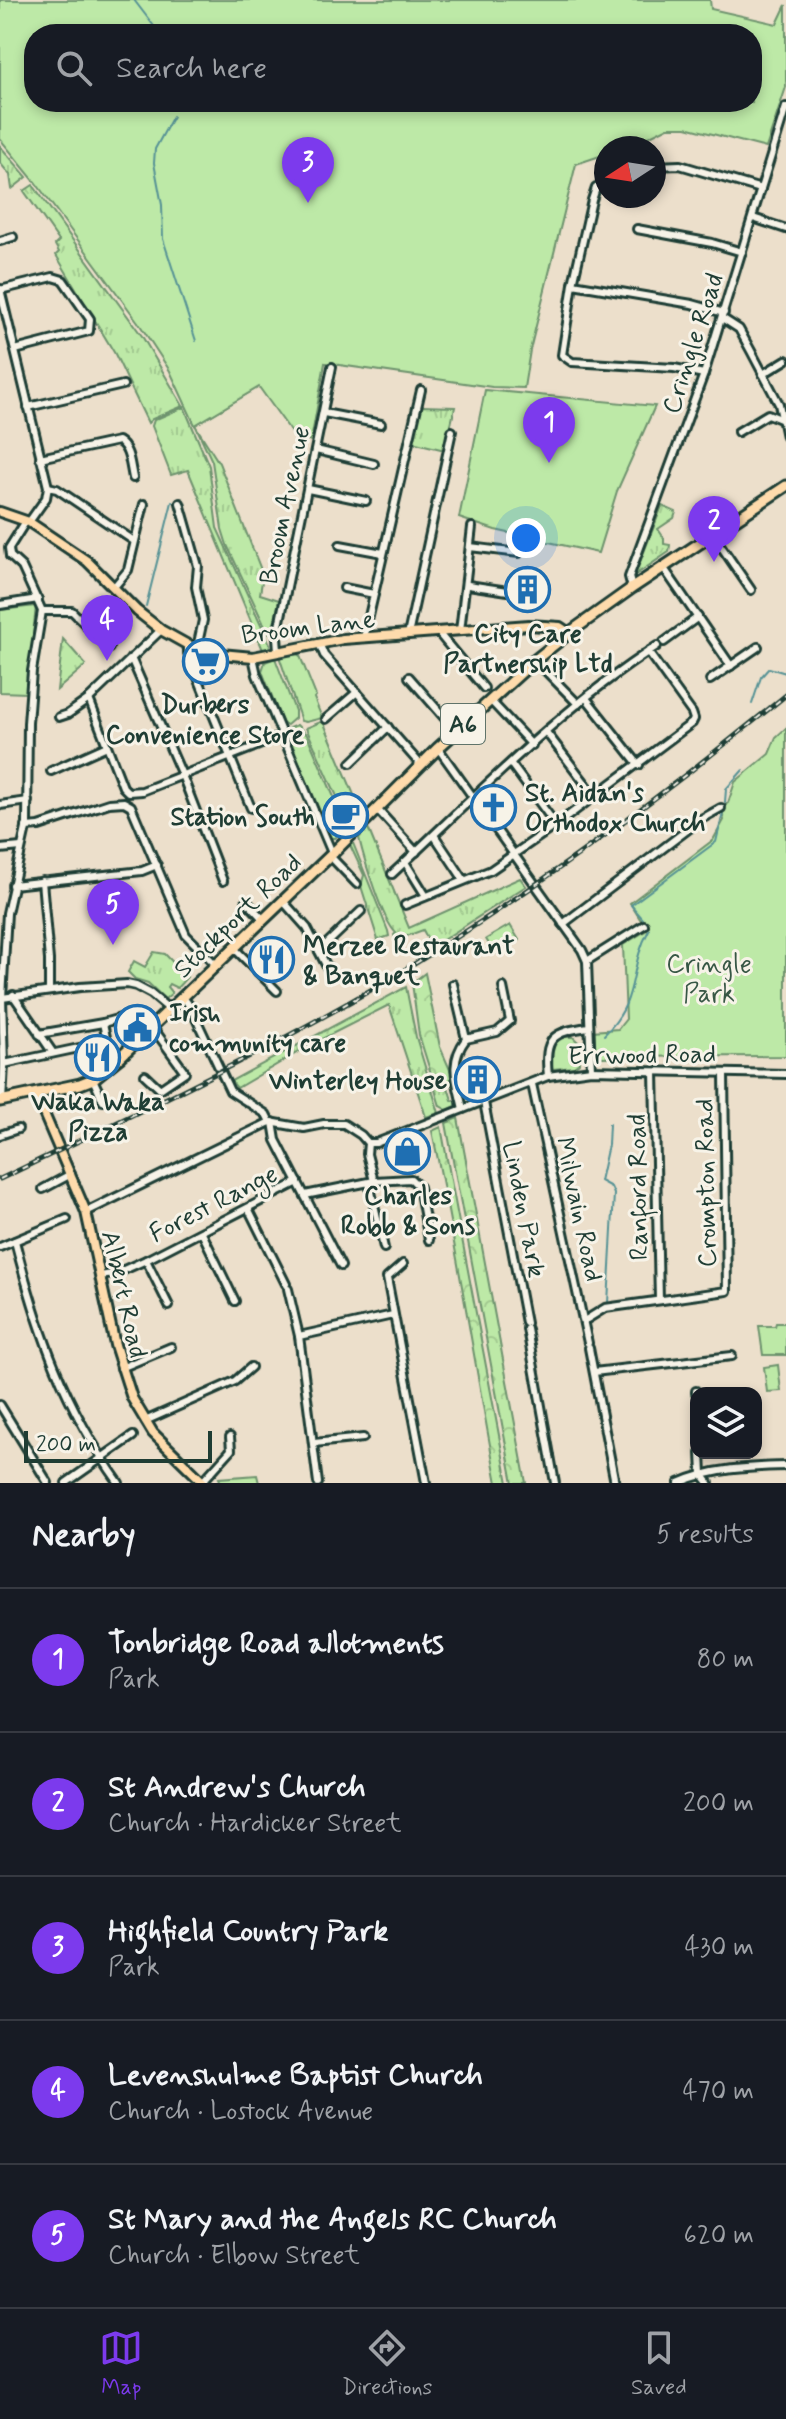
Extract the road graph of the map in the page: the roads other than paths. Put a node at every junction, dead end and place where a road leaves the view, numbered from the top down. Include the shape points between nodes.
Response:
1 (786, 109) edge
2 (666, 166) edge
3 (761, 189) junction
4 (594, 194) edge
5 (753, 218) junction
6 (637, 229) dead end
7 (786, 229) edge
8 (13, 237) dead end
9 (0, 241) edge
10 (742, 252) junction
11 (573, 284) junction
12 (0, 289) edge
13 (723, 316) junction
14 (15, 350) junction
15 (786, 360) edge
16 (332, 367) dead end
17 (704, 374) junction
18 (763, 374) junction
19 (123, 385) dead end
20 (421, 390) dead end
21 (28, 407) junction
22 (324, 413) junction
23 (785, 421) edge
24 (381, 424) dead end
25 (452, 431) dead end
26 (738, 432) dead end
27 (786, 437) edge
28 (316, 450) junction
29 (40, 458) junction
30 (374, 464) dead end
31 (133, 478) dead end
32 (786, 486) edge
33 (48, 487) junction
34 (308, 489) junction
35 (366, 501) dead end
36 (180, 503) dead end
37 (144, 504) dead end
38 (0, 512) edge
39 (27, 521) junction
40 (472, 527) dead end
41 (712, 533) junction
42 (134, 541) junction
43 (340, 545) dead end
44 (470, 547) junction
45 (383, 553) junction
46 (519, 553) dead end
47 (663, 567) junction
48 (468, 585) junction
49 (114, 587) junction
50 (344, 588) dead end
51 (632, 588) junction
52 (751, 590) dead end
53 (508, 591) dead end
54 (374, 594) junction
55 (38, 599) junction
56 (0, 605) edge
57 (42, 611) junction
58 (698, 617) junction
59 (161, 630) junction
60 (460, 631) junction
61 (441, 632) junction
62 (569, 633) junction
63 (408, 635) junction
64 (364, 638) junction
65 (319, 643) junction
66 (192, 646) junction
67 (758, 647) dead end
68 (109, 648) dead end
69 (280, 651) junction
70 (648, 652) junction
71 (257, 657) junction
72 (131, 658) junction
73 (535, 660) junction
74 (731, 666) junction
75 (409, 677) dead end
76 (710, 680) dead end
77 (484, 688) dead end
78 (357, 692) junction
79 (586, 698) junction
80 (89, 699) junction
81 (490, 700) junction
82 (578, 704) junction
83 (59, 717) dead end
84 (326, 719) dead end
85 (388, 727) junction
86 (456, 731) junction
87 (546, 732) junction
88 (282, 736) junction
89 (532, 745) junction
90 (107, 746) junction
91 (438, 748) junction
92 (230, 756) junction
93 (351, 763) dead end
94 (420, 764) junction
95 (511, 764) junction
96 (639, 765) junction
97 (51, 771) dead end
98 (182, 775) junction
99 (595, 796) junction
100 (473, 797) junction
101 (28, 801) junction
102 (0, 805) edge
103 (251, 808) dead end
104 (721, 808) dead end
105 (377, 809) junction
106 (556, 825) junction
107 (26, 827) junction
108 (434, 835) junction
109 (21, 847) junction
110 (0, 849) edge
111 (416, 852) junction
112 (331, 854) junction
113 (513, 856) junction
114 (405, 862) junction
115 (157, 865) junction
116 (392, 874) dead end
117 (464, 880) junction
118 (42, 881) junction
119 (223, 881) dead end
120 (357, 884) dead end
121 (12, 885) junction
122 (11, 893) junction
123 (0, 894) edge
124 (426, 896) junction
125 (246, 901) dead end
126 (283, 901) junction
127 (405, 905) dead end
128 (361, 911) dead end
129 (264, 920) junction
130 (563, 924) junction
131 (644, 925) dead end
132 (233, 947) junction
133 (319, 951) junction
134 (587, 961) junction
135 (215, 964) junction
136 (327, 967) dead end
137 (453, 984) dead end
138 (503, 987) dead end
139 (49, 991) junction
140 (277, 991) dead end
141 (13, 995) junction
142 (183, 997) junction
143 (2, 998) edge
144 (170, 1010) junction
145 (124, 1017) dead end
146 (103, 1023) junction
147 (589, 1027) junction
148 (153, 1028) junction
149 (2, 1033) edge
150 (39, 1034) junction
151 (466, 1039) junction
152 (107, 1042) junction
153 (53, 1053) junction
154 (119, 1058) junction
155 (4, 1064) junction
156 (591, 1070) junction
157 (654, 1072) junction
158 (724, 1074) junction
159 (786, 1074) edge
160 (145, 1075) dead end
161 (548, 1076) junction
162 (93, 1079) junction
163 (532, 1084) junction
164 (36, 1095) junction
165 (1, 1101) edge
166 (103, 1101) dead end
167 (484, 1102) junction
168 (463, 1109) junction
169 (271, 1122) junction
170 (18, 1129) dead end
171 (0, 1135) edge
172 (368, 1143) junction
173 (71, 1174) junction
174 (298, 1182) junction
175 (372, 1182) junction
176 (43, 1189) dead end
177 (305, 1195) junction
178 (248, 1208) junction
179 (86, 1212) junction
180 (67, 1219) dead end
181 (202, 1233) junction
182 (429, 1240) dead end
183 (15, 1241) junction
184 (0, 1247) edge
185 (384, 1248) dead end
186 (146, 1260) junction
187 (403, 1264) dead end
188 (341, 1266) dead end
189 (101, 1276) junction
190 (659, 1300) junction
191 (235, 1301) dead end
192 (169, 1306) dead end
193 (393, 1315) junction
194 (584, 1321) junction
195 (299, 1336) junction
196 (171, 1347) dead end
197 (732, 1356) dead end
198 (251, 1367) dead end
199 (121, 1368) junction
200 (594, 1372) junction
201 (0, 1405) edge
202 (145, 1421) junction
203 (133, 1436) dead end
204 (230, 1437) dead end
205 (363, 1438) dead end
206 (314, 1443) junction
207 (101, 1458) junction
208 (701, 1459) edge
209 (786, 1466) edge
210 (702, 1474) junction
211 (203, 1482) edge
212 (48, 1483) edge
213 (66, 1483) edge
214 (119, 1483) edge
215 (318, 1483) edge
216 (426, 1483) edge
217 (555, 1483) edge
218 (615, 1483) edge
219 (679, 1483) edge
220 (709, 1483) edge

1 - 3 street, Cringle Road
2 - 3 street
3 - 5 street, Cringle Road
4 - 11 street
5 - 7 street
5 - 10 street, Cringle Road
6 - 10 street
8 - 9 street
10 - 13 street, Cringle Road
11 - 13 street via 692,304
11 - 17 street via 562,350 568,361
12 - 14 street
12 - 14 street via 53,277 63,280 90,319 89,331
13 - 17 street, Cringle Road
13 - 18 street via 739,329
14 - 21 street
15 - 18 street
16 - 22 street, Broom Avenue
17 - 51 street, Cringle Road via 629,577
18 - 23 street
19 - 21 street
20 - 45 street
21 - 29 street
22 - 24 street
22 - 28 street, Broom Avenue
23 - 26 street via 768,414
23 - 27 street
25 - 63 street
28 - 30 street
28 - 34 street, Broom Avenue
29 - 31 street via 118,441 125,446
29 - 33 street
32 - 41 highway, Stockport Road / A6
33 - 39 street via 46,498
33 - 42 street
34 - 35 street
34 - 69 street, Broom Avenue via 276,641
36 - 66 street via 180,521 198,566 196,587 203,615
37 - 42 street
38 - 39 main road, Broom Lane
39 - 49 main road, Broom Lane via 97,569
39 - 55 street via 6,558 25,566
40 - 44 street
41 - 47 highway, Stockport Road / A6
41 - 52 street
42 - 49 street via 128,570
43 - 45 street
44 - 46 street
44 - 48 street
45 - 54 street
47 - 51 highway, Stockport Road / A6
47 - 58 street
48 - 53 street
48 - 60 street
49 - 59 main road, Broom Lane
50 - 54 street
51 - 62 highway, Stockport Road / A6
54 - 64 street
55 - 56 street
55 - 57 street
57 - 68 street via 72,611
57 - 101 street via 32,671
58 - 70 street
58 - 74 street
59 - 66 main road, Broom Lane
59 - 72 street
60 - 61 main road, Broom Lane
60 - 62 main road, Broom Lane via 538,625
61 - 63 main road, Broom Lane
61 - 77 street
62 - 73 highway, Stockport Road / A6
63 - 64 main road, Broom Lane
64 - 65 main road, Broom Lane
65 - 69 main road, Broom Lane
65 - 78 street
66 - 71 main road, Broom Lane
66 - 92 street via 188,653
67 - 74 street
69 - 71 main road, Broom Lane
70 - 79 street
70 - 96 street via 694,719
71 - 88 street
72 - 80 street
72 - 98 street
73 - 81 highway, Stockport Road / A6
73 - 82 street
74 - 76 street
75 - 86 street
78 - 84 street
78 - 85 street
79 - 82 street
79 - 96 street
80 - 83 street
80 - 90 street
81 - 86 highway, Stockport Road / A6
81 - 89 street
82 - 87 street
85 - 93 street
85 - 94 street
86 - 91 highway, Stockport Road / A6
87 - 89 street
87 - 99 street
88 - 92 street
88 - 112 street
89 - 95 street
90 - 97 street
90 - 98 street via 128,792
91 - 94 highway, Stockport Road / A6
91 - 100 street
92 - 98 street
92 - 103 street
94 - 105 highway, Stockport Road / A6
95 - 100 street
95 - 106 street
96 - 99 street
98 - 119 street
99 - 106 street
100 - 108 street
100 - 113 street
101 - 102 street
101 - 107 street
104 - 130 street
105 - 111 street
105 - 112 highway, Stockport Road / A6
106 - 113 street
107 - 109 street
107 - 115 street via 124,802 134,811
108 - 111 street
108 - 117 street
109 - 110 street
109 - 121 street
111 - 114 street
112 - 120 street
112 - 126 highway, Stockport Road / A6
113 - 117 street
113 - 130 street
114 - 116 street
114 - 124 street
115 - 118 street
115 - 135 street via 186,935
117 - 124 street
118 - 121 street
118 - 139 street
121 - 122 street
122 - 123 street
122 - 143 street
124 - 127 street
125 - 129 street
126 - 129 highway, Stockport Road / A6
126 - 133 street
128 - 133 street
129 - 132 highway, Stockport Road / A6
130 - 134 street
131 - 134 street
132 - 135 highway, Stockport Road / A6
132 - 140 street
133 - 136 street
134 - 147 street
135 - 142 highway, Stockport Road / A6
137 - 151 street
138 - 151 street via 510,1021 497,1032
139 - 141 street
139 - 144 street via 127,984
141 - 143 street
141 - 150 street
142 - 144 highway, Stockport Road / A6
142 - 169 street via 230,1091
143 - 149 street
144 - 148 highway, Stockport Road / A6
145 - 146 street
146 - 150 street
146 - 152 street
147 - 156 street
147 - 161 street via 564,1030 552,1038 546,1053
148 - 154 highway, Stockport Road / A6
148 - 160 street via 185,1072 160,1089
149 - 155 street
150 - 153 street
151 - 168 street via 454,1062
152 - 153 street
152 - 154 street
153 - 155 street
154 - 162 highway, Stockport Road / A6
155 - 165 street
156 - 157 street, Errwood Road
156 - 161 street, Errwood Road
157 - 158 street, Errwood Road
157 - 190 street, Ranford Road
158 - 159 street, Errwood Road
158 - 190 street, Crompton Road via 727,1291
161 - 163 street, Errwood Road
162 - 164 highway, Stockport Road / A6
162 - 166 street
163 - 167 street, Errwood Road
163 - 194 street, Milwain Road
164 - 165 highway, Stockport Road / A6
164 - 173 main road, Albert Road
167 - 168 street, Errwood Road
167 - 217 street, Linden Park
168 - 172 street, Errwood Road
169 - 172 street via 304,1128 344,1124
169 - 174 street
169 - 179 street
170 - 171 street
172 - 175 street
173 - 176 street
173 - 179 main road, Albert Road
174 - 177 street
174 - 178 street, Forest Range
175 - 177 street
175 - 182 street via 418,1183
175 - 185 street
177 - 188 street
178 - 181 street, Forest Range
178 - 195 street via 287,1287
179 - 189 main road, Albert Road
180 - 183 street
181 - 186 street, Forest Range
181 - 191 street
183 - 184 street
183 - 207 street via 53,1368
186 - 189 street, Forest Range
186 - 192 street
187 - 193 street via 387,1278
189 - 199 main road, Albert Road
190 - 194 street via 605,1308
193 - 195 street
193 - 216 street
194 - 200 street, Milwain Road
195 - 206 street
196 - 199 street
197 - 200 street
198 - 202 street via 235,1381
199 - 202 main road, Albert Road
200 - 218 street, Milwain Road
201 - 212 street
202 - 211 main road, Albert Road
203 - 207 street
204 - 211 street via 231,1450
205 - 206 street
206 - 215 street
207 - 213 street
207 - 214 street
208 - 210 street
209 - 210 street
210 - 219 street
210 - 220 street

